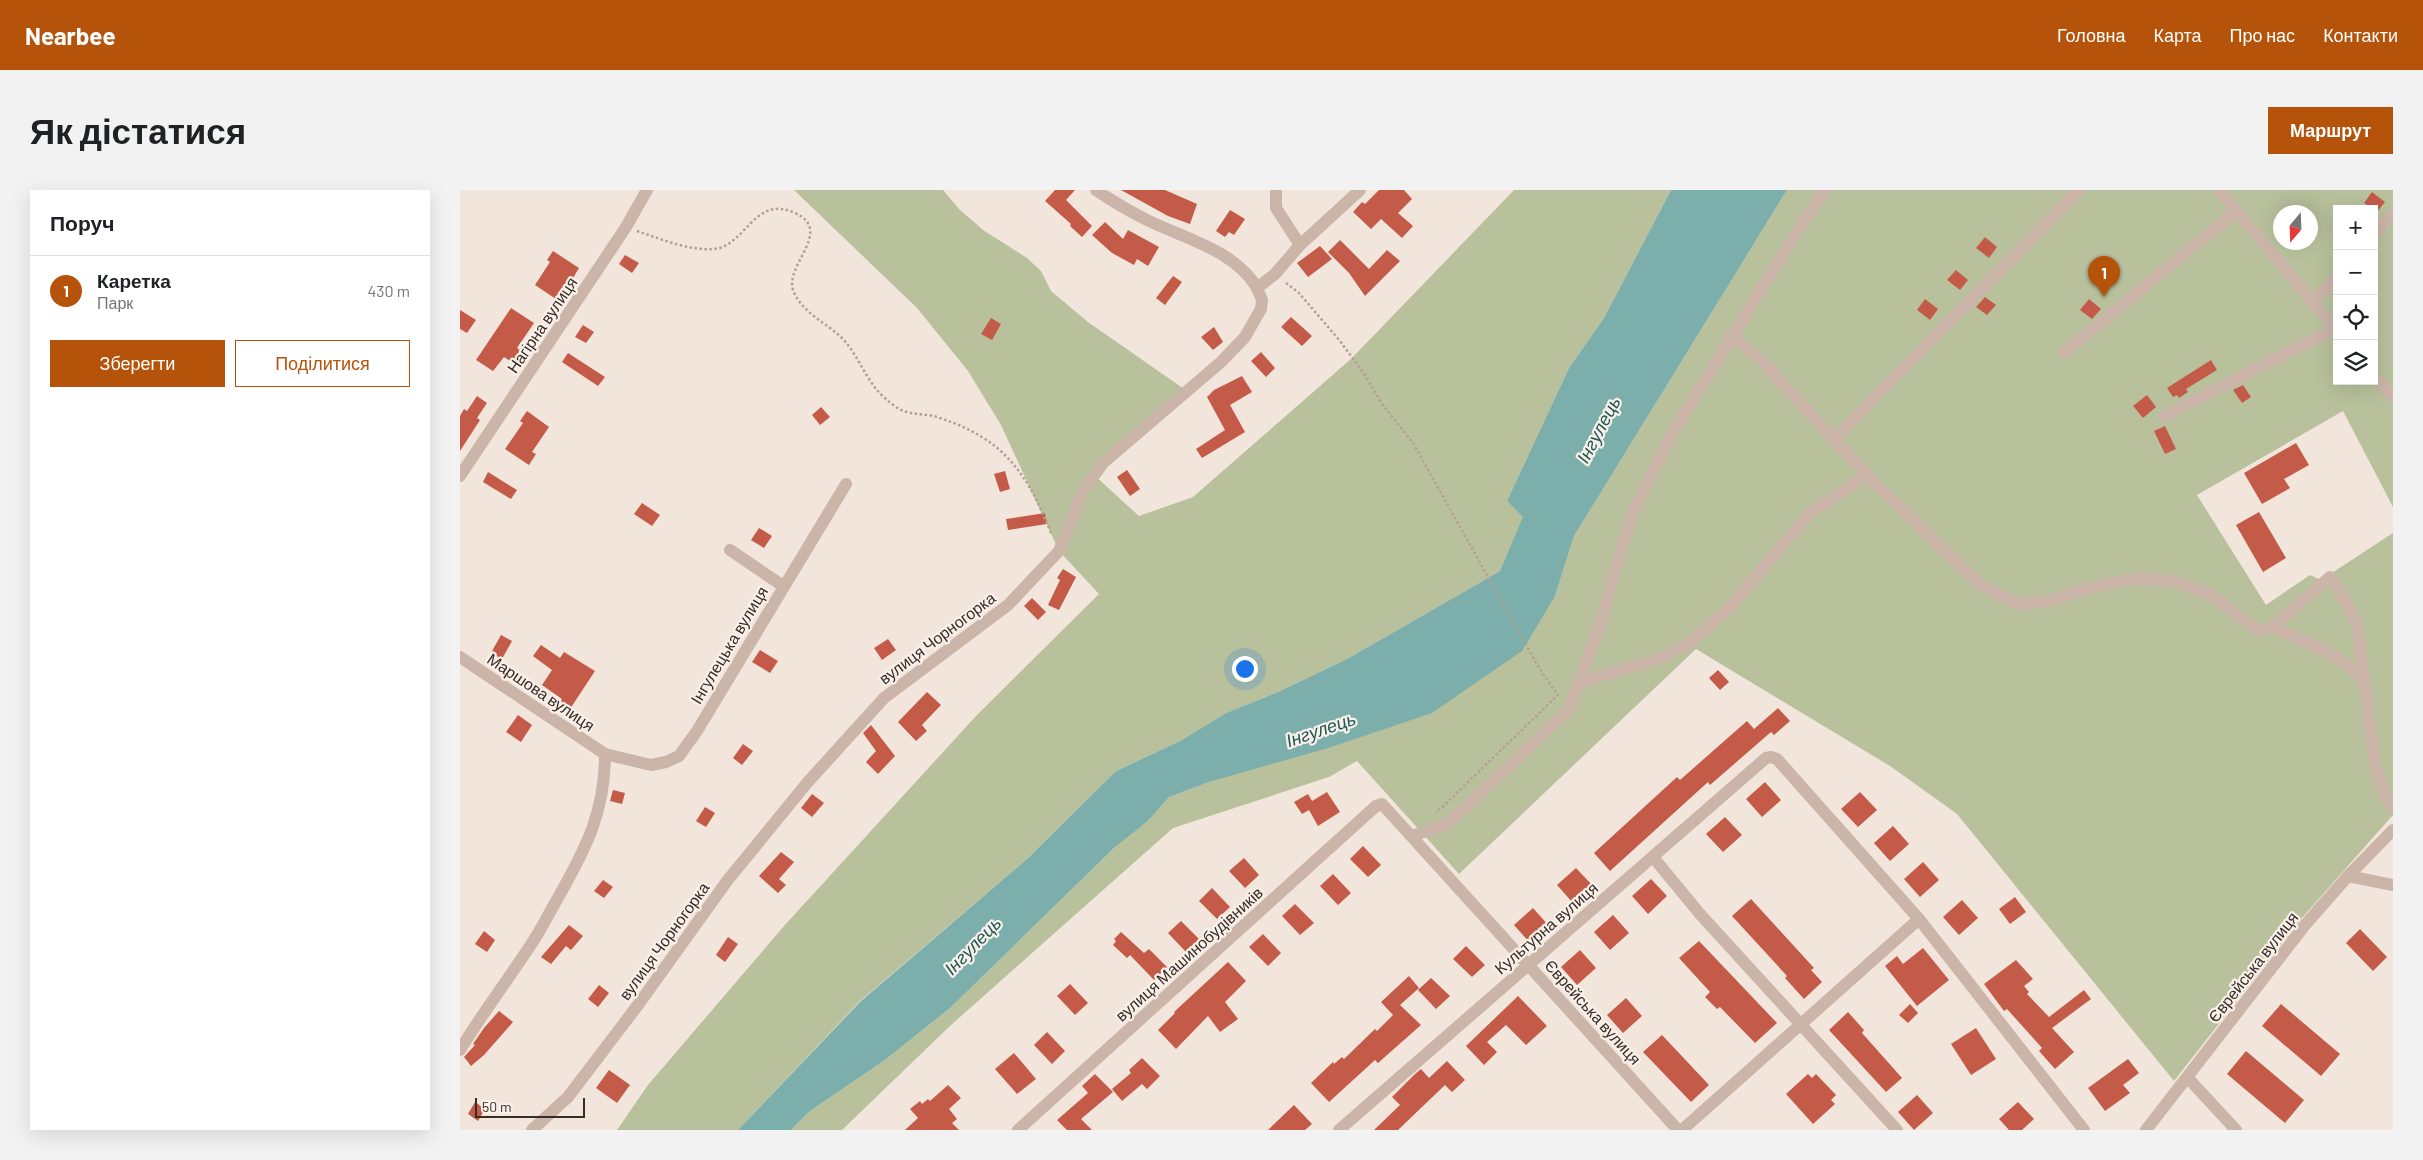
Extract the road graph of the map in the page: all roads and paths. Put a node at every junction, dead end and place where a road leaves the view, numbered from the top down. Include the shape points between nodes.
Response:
1 (647, 190) edge
2 (1096, 190) edge
3 (1276, 190) edge
4 (1360, 190) edge
5 (1825, 190) edge
6 (2079, 190) edge
7 (2224, 192) edge
8 (2236, 211) junction
9 (2393, 213) edge
10 (626, 227) junction
11 (2378, 230) edge
12 (1300, 245) junction
13 (1275, 274) junction
14 (2333, 280) edge
15 (1257, 288) junction
16 (2313, 303) junction
17 (2333, 326) edge
18 (2333, 332) edge
19 (1732, 335) junction
20 (2064, 352) dead end
21 (2378, 380) edge
22 (2393, 397) edge
23 (2164, 416) dead end
24 (1834, 439) junction
25 (1867, 474) junction
26 (460, 476) edge
27 (846, 484) dead end
28 (730, 550) dead end
29 (1059, 551) junction
30 (783, 586) junction
31 (2273, 627) junction
32 (460, 657) edge
33 (1578, 683) junction
34 (2365, 683) junction
35 (605, 754) junction
36 (1382, 804) joint
37 (2393, 809) edge
38 (1433, 816) dead end
39 (2393, 830) edge
40 (1412, 836) junction
41 (1653, 857) junction
42 (2348, 876) junction
43 (2393, 885) edge
44 (1919, 919) junction
45 (1528, 965) junction
46 (1801, 1025) junction
47 (460, 1050) edge
48 (2188, 1078) junction
49 (532, 1130) edge
50 (1018, 1130) edge
51 (1338, 1130) edge
52 (1680, 1130) edge
53 (1897, 1130) edge
54 (2084, 1130) edge
55 (2146, 1130) edge
56 (2236, 1130) edge

1 - 10 street, Нагірна вулиця
2 - 15 street via 1147,220 1228,259
3 - 12 street via 1276,208
4 - 12 street
5 - 19 street
6 - 24 street
7 - 8 street
8 - 16 street
8 - 20 street
9 - 11 street
10 - 26 street, Нагірна вулиця
10 - 29 path via 697,248 714,249 725,246 765,212 784,210 801,217 806,221 810,235 809,244 792,278 800,304 841,338 860,361 877,390 893,405 906,412 939,418 994,444 1024,475
12 - 13 street
13 - 15 street
13 - 38 path via 1299,293 1340,341 1382,404 1413,443 1539,668 1558,695
14 - 16 street
15 - 29 street, вулиця Чорногорка via 1262,300 1261,308 1245,336 1221,362 1103,463 1082,492
16 - 17 street
18 - 23 street
19 - 24 street via 1764,362
19 - 33 street via 1673,432 1634,509 1602,619
21 - 22 street
24 - 25 street
25 - 31 street via 1980,585 2019,605 2140,578 2177,582 2211,594 2259,631
25 - 33 street via 1810,513 1731,606 1687,645 1661,658
27 - 30 street, Інгулецька вулиця
28 - 30 street
29 - 49 street, вулиця Чорногорка via 1008,605 884,698 807,783 726,881 568,1097
30 - 35 street, Інгулецька вулиця via 698,731 679,756 651,765
31 - 34 street via 2341,660 2355,669
31 - 34 street via 2330,577 2357,624
32 - 35 street, Маршова вулиця
33 - 40 street via 1569,709 1449,823
34 - 37 street via 2374,765
35 - 47 street via 605,776 598,809 580,860 531,945
36 - 40 street, Єврейська вулиця
36 - 50 street, вулиця Машинобудівників via 1376,806
39 - 42 street, Єврейська вулиця
40 - 45 street, Єврейська вулиця
41 - 44 street, Культурна вулиця via 1771,757
41 - 45 street, Культурна вулиця
41 - 46 street
42 - 43 street
42 - 48 street, Єврейська вулиця via 2305,926
44 - 46 street
44 - 54 street
45 - 51 street, Культурна вулиця
45 - 52 street, Єврейська вулиця
46 - 52 street
46 - 53 street
48 - 55 street, Єврейська вулиця
48 - 56 street

